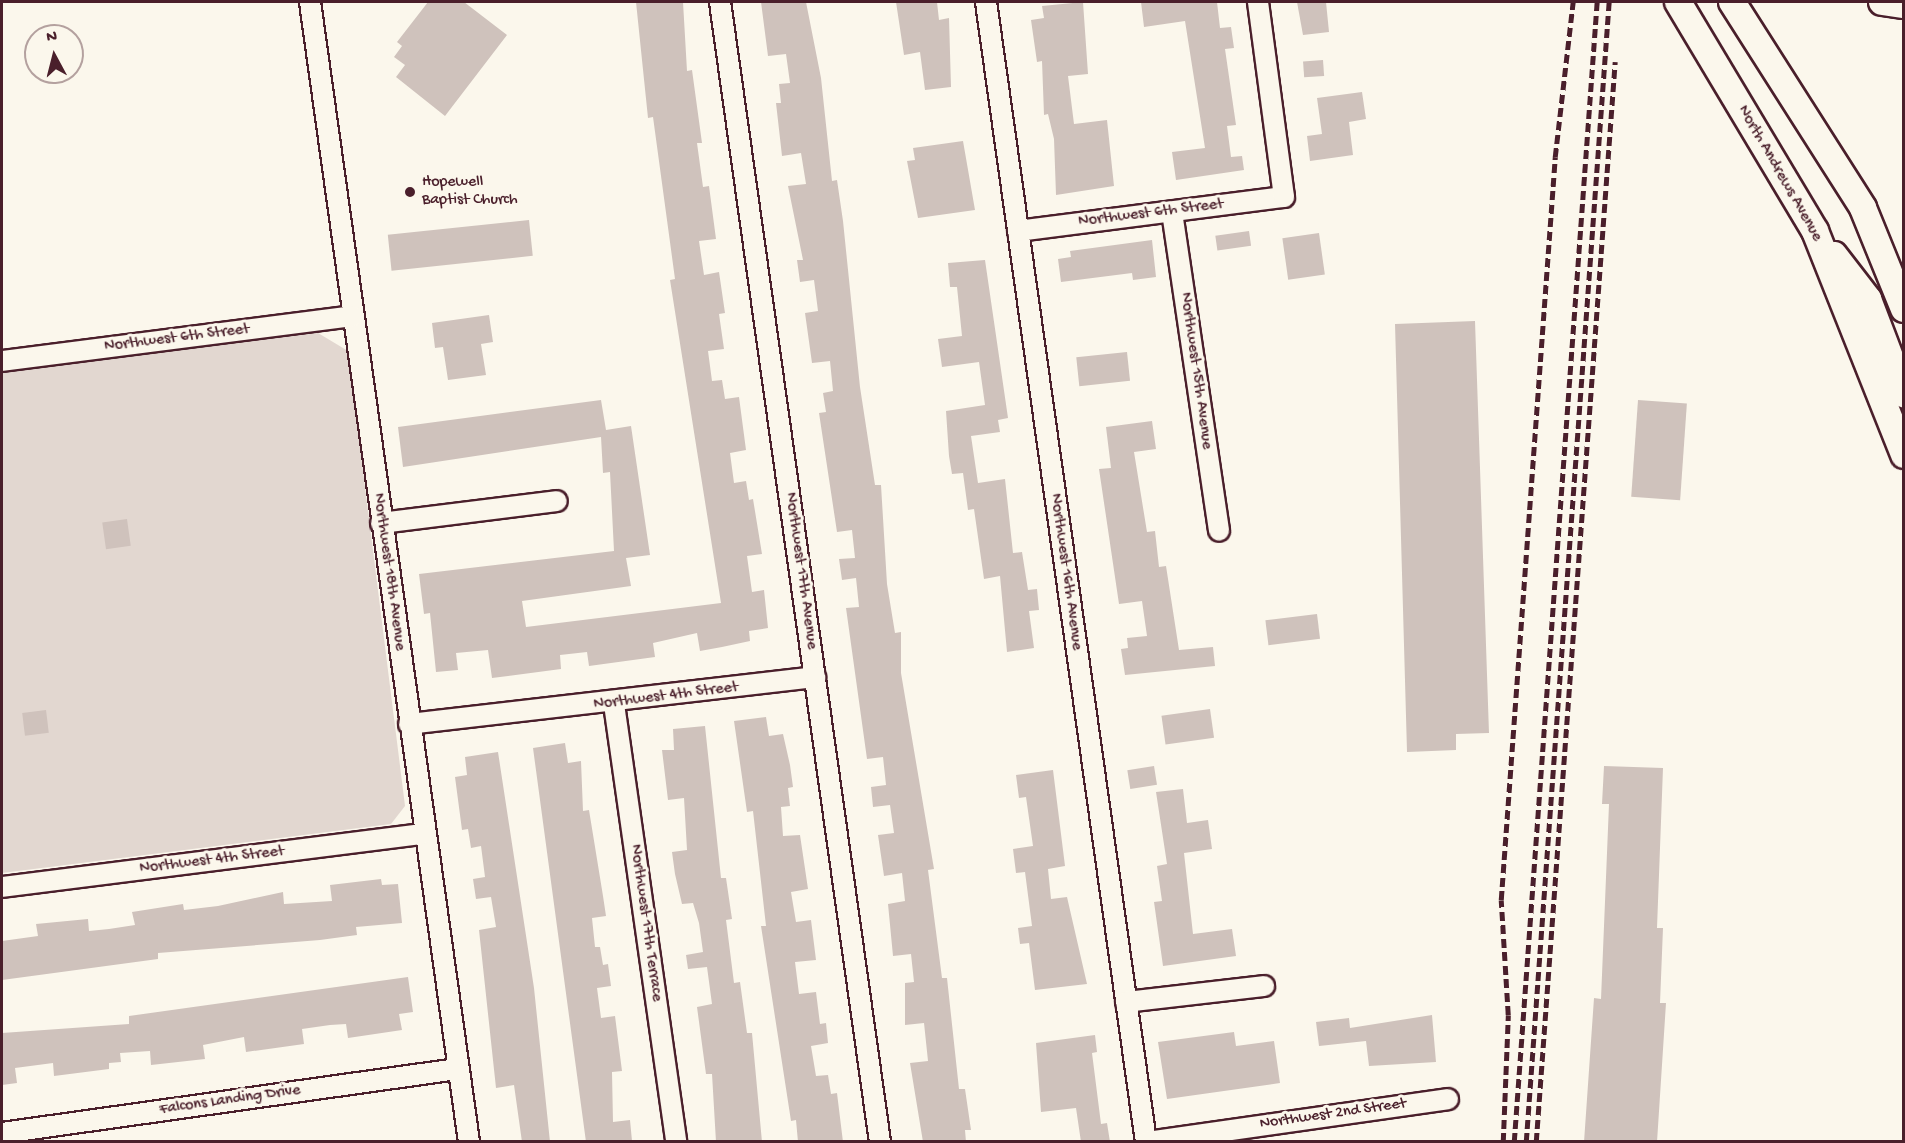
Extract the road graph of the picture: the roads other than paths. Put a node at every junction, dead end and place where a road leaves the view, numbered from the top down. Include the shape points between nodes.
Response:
1 (310, 2) edge
2 (720, 2) edge
3 (986, 2) edge
4 (1258, 2) edge
5 (1678, 2) edge
6 (1882, 2) edge
7 (1904, 4) edge
8 (1738, 12) edge
9 (1172, 212) junction
10 (1018, 231) junction
11 (1815, 231) junction
12 (1904, 309) edge
13 (352, 316) junction
14 (2, 362) edge
15 (1904, 394) edge
16 (1904, 454) edge
17 (557, 501) dead end
18 (381, 523) junction
19 (1218, 531) dead end
20 (815, 677) junction
21 (614, 704) junction
22 (409, 724) junction
23 (423, 834) junction
24 (2, 887) edge
25 (1264, 986) dead end
26 (1126, 1002) junction
27 (459, 1069) junction
28 (1448, 1099) dead end
29 (2, 1133) edge
30 (469, 1142) edge
31 (676, 1142) edge
32 (880, 1142) edge
33 (1146, 1142) edge

1 - 13 street, Northwest 18th Avenue
2 - 20 street, Northwest 17th Avenue
3 - 10 street, Northwest 16th Avenue
4 - 9 street, Northwest 6th Street via 1284,197
5 - 11 main road, North Andrews Avenue
6 - 7 main road
8 - 12 main road via 1863,208
9 - 10 street, Northwest 6th Street
9 - 19 street, Northwest 15th Avenue
10 - 26 street, Northwest 16th Avenue
11 - 15 main road via 1868,299
11 - 16 main road, North Andrews Avenue
13 - 14 street, Northwest 6th Street
13 - 18 street, Northwest 18th Avenue
17 - 18 street
18 - 22 street, Northwest 18th Avenue
20 - 21 street, Northwest 4th Street
20 - 32 street, Northwest 17th Avenue
21 - 22 street, Northwest 4th Street
21 - 31 street, Northwest 17th Terrace
22 - 23 street, Northwest 18th Avenue
23 - 24 street, Northwest 4th Street
23 - 27 street, Northwest 18th Avenue
25 - 26 street
26 - 33 street, Northwest 16th Avenue
27 - 29 street, Falcons Landing Drive
27 - 30 street, Northwest 18th Avenue
28 - 33 street, Northwest 2nd Street

